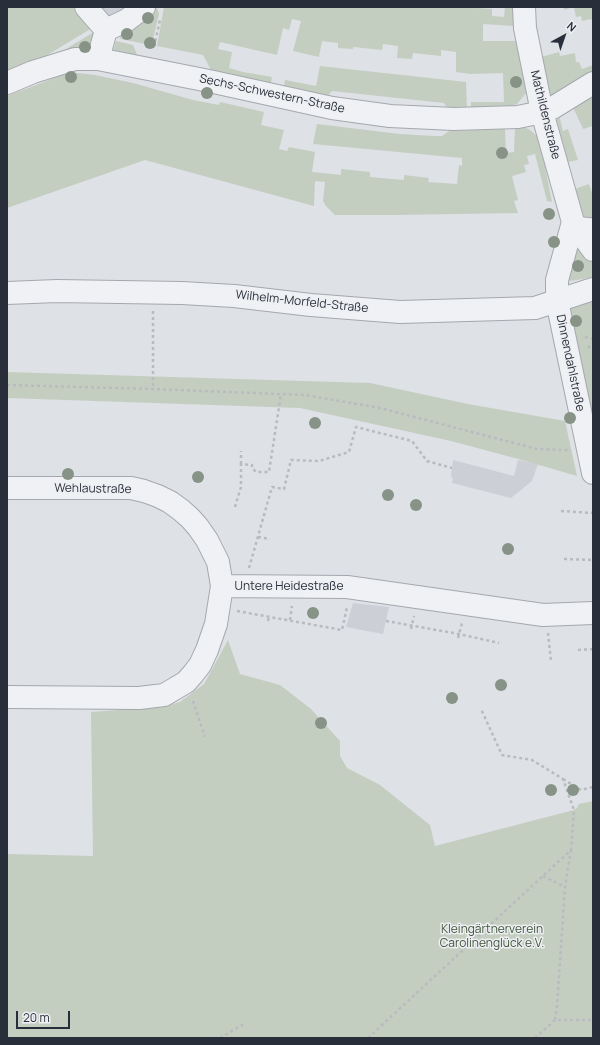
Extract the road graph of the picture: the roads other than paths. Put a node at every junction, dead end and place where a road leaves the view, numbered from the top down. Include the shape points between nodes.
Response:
1 (86, 7) edge
2 (524, 7) edge
3 (152, 12) edge
4 (106, 30) junction
5 (98, 60) junction
6 (7, 83) edge
7 (593, 83) edge
8 (542, 112) junction
9 (583, 223) edge
10 (593, 250) edge
11 (593, 289) edge
12 (7, 293) edge
13 (557, 300) junction
14 (593, 473) edge
15 (7, 488) edge
16 (220, 597) junction
17 (593, 613) edge
18 (7, 698) edge

1 - 4 street
2 - 8 street, Mathildenstraße via 525,28
3 - 4 street
4 - 5 street
5 - 6 street, Sechs-Schwestern-Straße via 75,59
5 - 8 street, Sechs-Schwestern-Straße via 209,80 326,107 390,116 457,119 518,117
7 - 8 street, Sechs-Schwestern-Straße
8 - 9 street, Mathildenstraße
9 - 10 street, Mathildenstraße
9 - 13 street via 556,280
11 - 13 street, Wilhelm-Morfeld-Straße
12 - 13 street, Wilhelm-Morfeld-Straße via 152,292 234,296 400,312 535,308
13 - 14 street, Dinnendahlstraße
15 - 16 street, Wehlaustraße via 131,488 170,502 198,526 207,540 218,562
16 - 17 street, Untere Heidestraße via 347,587 547,615
16 - 18 street via 216,624 200,665 186,682 164,695 139,698

